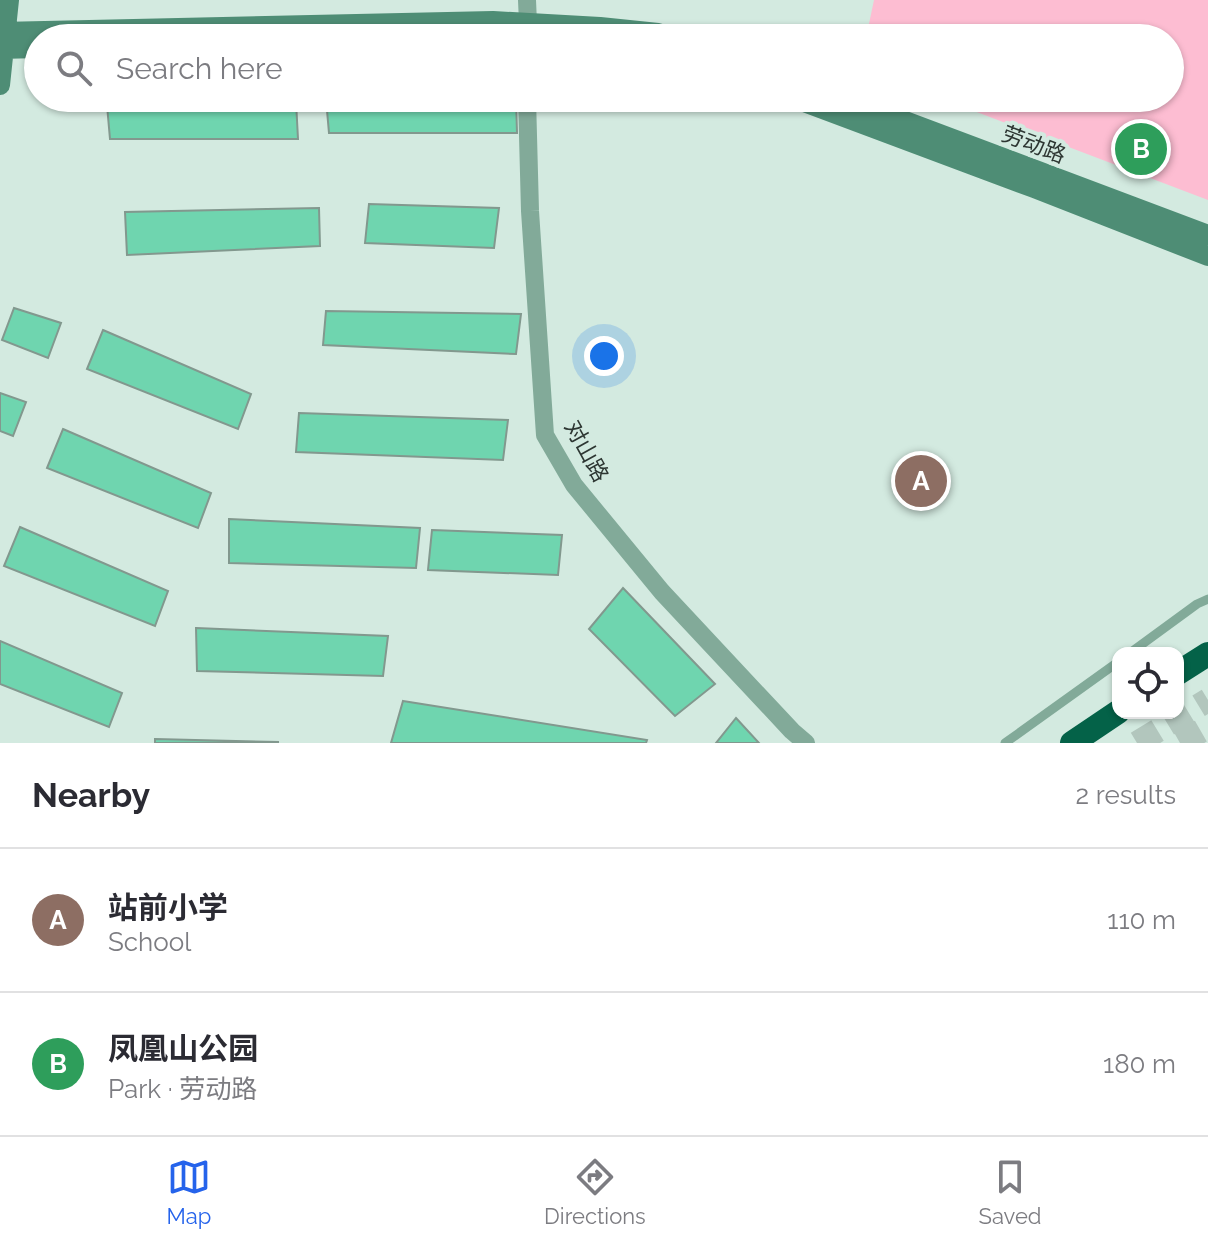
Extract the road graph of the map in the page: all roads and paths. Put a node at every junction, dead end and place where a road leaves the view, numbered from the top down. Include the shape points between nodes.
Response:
1 (9, 0) edge
2 (527, 0) edge
3 (416, 24) edge
4 (501, 24) edge
5 (526, 24) edge
6 (24, 39) edge
7 (3, 40) edge
8 (24, 45) edge
9 (0, 85) edge
10 (527, 112) edge
11 (830, 112) edge
12 (881, 112) edge
13 (1208, 235) edge
14 (1208, 256) edge
15 (1208, 599) edge
16 (1138, 647) edge
17 (1208, 654) edge
18 (1112, 666) edge
19 (1184, 669) edge
20 (1112, 716) edge
21 (806, 743) edge
22 (1005, 743) edge
23 (1072, 743) edge

1 - 7 main road
2 - 5 street
3 - 4 main road
6 - 7 main road
7 - 8 main road
7 - 9 main road
10 - 21 street, 对山路 via 545,435 574,485 662,592
11 - 14 main road
12 - 13 main road, 劳动路
15 - 16 lane
17 - 19 highway
18 - 22 lane
20 - 23 highway

